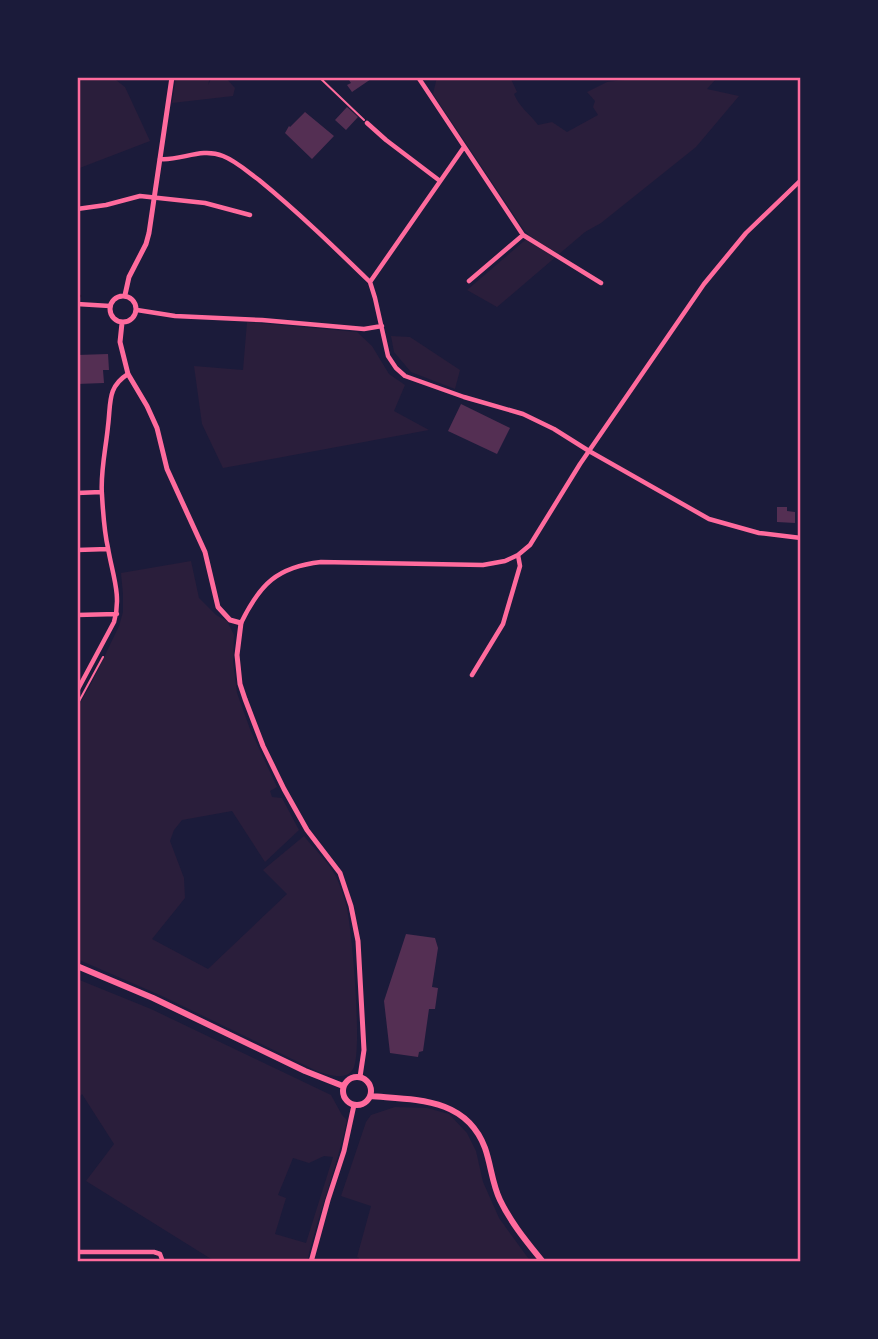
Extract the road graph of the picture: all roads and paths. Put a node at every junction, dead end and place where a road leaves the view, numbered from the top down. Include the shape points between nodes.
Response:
1 (172, 77) edge
2 (319, 77) edge
3 (418, 77) edge
4 (368, 122) joint
5 (464, 147) junction
6 (159, 159) junction
7 (801, 180) edge
8 (440, 181) junction
9 (154, 197) junction
10 (77, 209) edge
11 (250, 215) dead end
12 (523, 235) junction
13 (469, 281) dead end
14 (370, 282) junction
15 (601, 283) dead end
16 (125, 295) junction
17 (77, 304) edge
18 (110, 306) junction
19 (137, 310) junction
20 (122, 323) junction
21 (382, 326) junction
22 (128, 374) junction
23 (589, 451) junction
24 (101, 492) junction
25 (77, 493) edge
26 (801, 538) edge
27 (77, 550) edge
28 (108, 550) junction
29 (518, 555) junction
30 (117, 614) junction
31 (77, 615) edge
32 (241, 623) junction
33 (472, 675) dead end
34 (77, 691) edge
35 (77, 966) edge
36 (360, 1077) junction
37 (343, 1086) junction
38 (370, 1096) junction
39 (354, 1105) junction
40 (77, 1252) edge
41 (163, 1262) edge
42 (311, 1262) edge
43 (543, 1262) edge

1 - 6 street
2 - 4 path
3 - 5 street
4 - 8 street
5 - 8 street
5 - 12 street
6 - 9 street
6 - 14 street via 209,153 232,160 286,202
7 - 23 street via 746,233 704,284
8 - 14 street
9 - 10 street
9 - 11 street via 205,203
9 - 16 street via 146,244
12 - 13 street
12 - 15 street
14 - 21 street
16 - 18 street
16 - 19 street
17 - 18 street
18 - 20 street via 110,314
19 - 20 street via 132,319
19 - 21 street via 364,329
20 - 22 street via 120,342
21 - 23 street via 388,356 405,376 523,414
22 - 24 street via 110,396
22 - 32 street via 157,428 167,469 205,552 218,607 230,620
23 - 26 street via 709,519 759,533
23 - 29 street via 530,545
24 - 25 street
24 - 28 street
27 - 28 street
28 - 30 street via 118,595
29 - 32 street via 483,565 307,564 267,583
29 - 33 street via 520,566 503,624
30 - 31 street
30 - 34 street
32 - 36 street via 240,684 263,746 304,825 340,873 351,906 358,941 364,1050
35 - 37 main road
36 - 37 main road via 348,1079
36 - 38 main road via 369,1083
37 - 39 main road via 343,1096
38 - 39 main road
38 - 43 main road via 426,1101 465,1117 485,1150 503,1206
39 - 42 street
40 - 41 street via 154,1252

